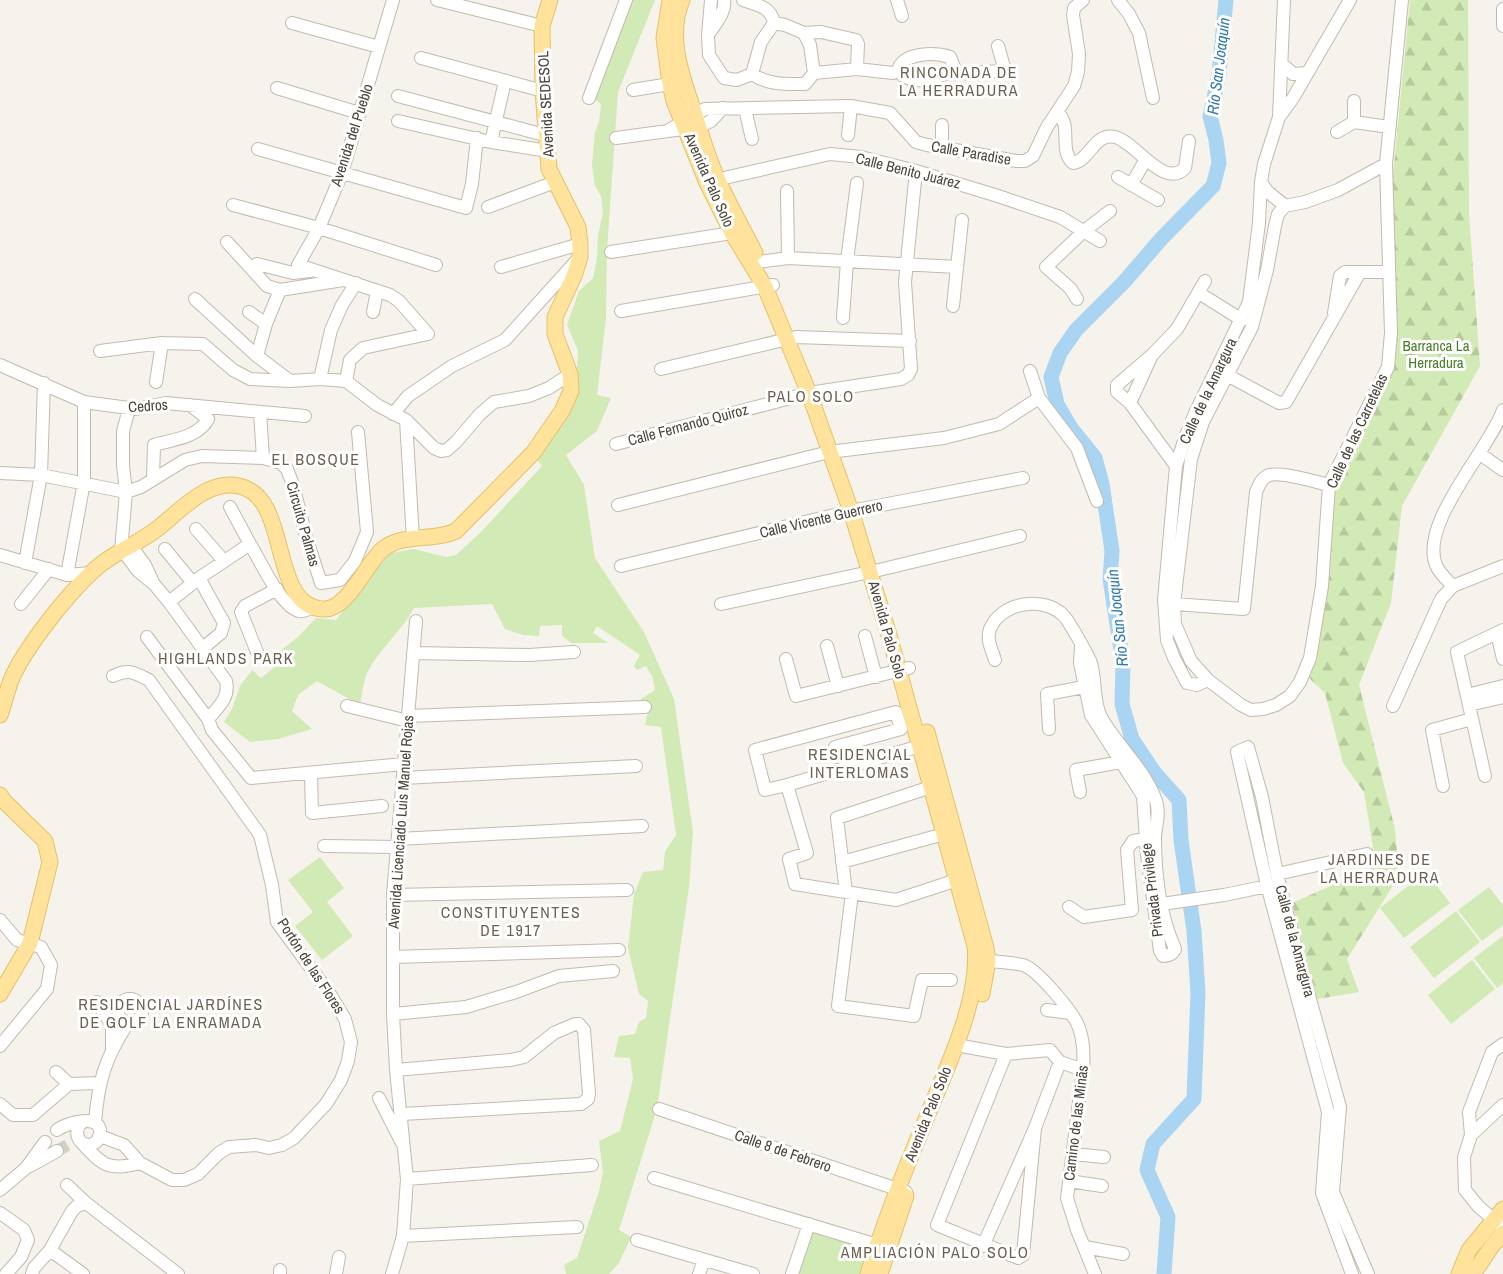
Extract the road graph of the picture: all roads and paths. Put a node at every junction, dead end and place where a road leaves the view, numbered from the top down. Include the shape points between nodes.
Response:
1 (393, 0) edge
2 (437, 0) edge
3 (550, 0) edge
4 (626, 0) edge
5 (670, 0) edge
6 (682, 0) edge
7 (711, 0) edge
8 (724, 0) edge
9 (743, 0) edge
10 (897, 0) edge
11 (1083, 0) edge
12 (1118, 0) edge
13 (1284, 0) edge
14 (1350, 0) edge
15 (1401, 0) edge
16 (1503, 9) edge
17 (902, 16) dead end
18 (292, 23) dead end
19 (774, 23) junction
20 (542, 26) junction
21 (1503, 26) edge
22 (804, 33) junction
23 (708, 36) junction
24 (998, 46) dead end
25 (379, 47) junction
26 (421, 58) dead end
27 (1281, 63) junction
28 (857, 69) junction
29 (954, 70) junction
30 (898, 71) junction
31 (814, 73) junction
32 (1307, 73) junction
33 (752, 74) junction
34 (505, 81) junction
35 (670, 84) junction
36 (277, 88) dead end
37 (633, 90) dead end
38 (543, 91) junction
39 (398, 96) dead end
40 (589, 98) dead end
41 (1153, 99) dead end
42 (1354, 101) dead end
43 (851, 106) junction
44 (746, 109) junction
45 (1057, 112) junction
46 (359, 113) junction
47 (1279, 117) junction
48 (398, 121) dead end
49 (1354, 122) junction
50 (497, 123) junction
51 (690, 123) junction
52 (942, 125) dead end
53 (1389, 127) junction
54 (1337, 132) dead end
55 (848, 135) dead end
56 (477, 138) junction
57 (616, 138) dead end
58 (752, 139) dead end
59 (1189, 141) dead end
60 (491, 142) junction
61 (548, 143) junction
62 (942, 148) junction
63 (258, 149) dead end
64 (1146, 159) junction
65 (1386, 164) junction
66 (916, 171) junction
67 (342, 173) junction
68 (1118, 177) dead end
69 (712, 181) junction
70 (555, 182) junction
71 (1261, 182) junction
72 (857, 183) dead end
73 (1131, 184) junction
74 (787, 191) dead end
75 (1158, 200) dead end
76 (233, 205) dead end
77 (1285, 206) junction
78 (488, 207) dead end
79 (1110, 211) dead end
80 (962, 220) dead end
81 (319, 228) junction
82 (737, 230) junction
83 (1084, 231) junction
84 (1100, 241) dead end
85 (227, 242) dead end
86 (580, 250) junction
87 (611, 252) dead end
88 (788, 258) junction
89 (847, 261) junction
90 (755, 262) junction
91 (907, 263) junction
92 (257, 264) dead end
93 (436, 265) dead end
94 (501, 267) dead end
95 (957, 267) junction
96 (314, 270) junction
97 (1388, 272) junction
98 (1205, 281) dead end
99 (351, 282) junction
100 (769, 286) junction
101 (280, 290) junction
102 (377, 291) junction
103 (1199, 293) junction
104 (195, 299) dead end
105 (1077, 299) dead end
106 (953, 306) dead end
107 (621, 311) dead end
108 (249, 312) dead end
109 (373, 312) dead end
110 (843, 318) dead end
111 (1242, 320) junction
112 (266, 324) junction
113 (792, 338) junction
114 (910, 341) junction
115 (162, 343) junction
116 (100, 351) dead end
117 (1153, 354) junction
118 (257, 356) junction
119 (0, 365) edge
120 (661, 369) dead end
121 (1030, 371) dead end
122 (570, 374) junction
123 (1227, 375) junction
124 (320, 379) junction
125 (290, 381) junction
126 (346, 381) junction
127 (156, 382) dead end
128 (44, 383) junction
129 (813, 393) junction
130 (1039, 398) junction
131 (84, 402) junction
132 (1130, 403) junction
133 (190, 405) junction
134 (129, 409) junction
135 (1503, 410) edge
136 (260, 412) junction
137 (393, 414) junction
138 (305, 416) dead end
139 (406, 420) junction
140 (358, 432) dead end
141 (616, 444) dead end
142 (834, 451) junction
143 (1480, 453) junction
144 (263, 458) junction
145 (1176, 466) junction
146 (1503, 470) edge
147 (0, 473) edge
148 (41, 475) junction
149 (1023, 477) dead end
150 (153, 478) junction
151 (84, 482) junction
152 (1329, 485) junction
153 (126, 492) junction
154 (1097, 501) dead end
155 (618, 505) dead end
156 (230, 507) dead end
157 (855, 510) junction
158 (196, 529) dead end
159 (1020, 536) dead end
160 (413, 539) junction
161 (250, 544) junction
162 (125, 549) junction
163 (165, 549) dead end
164 (0, 555) edge
165 (224, 561) junction
166 (26, 563) junction
167 (621, 566) dead end
168 (1503, 566) edge
169 (49, 569) junction
170 (875, 571) junction
171 (91, 573) junction
172 (67, 575) junction
173 (196, 580) junction
174 (1453, 586) junction
175 (277, 589) junction
176 (169, 602) junction
177 (21, 604) dead end
178 (721, 604) dead end
179 (1174, 604) junction
180 (312, 607) junction
181 (1244, 609) junction
182 (416, 621) dead end
183 (1244, 624) dead end
184 (1500, 632) edge
185 (865, 636) dead end
186 (147, 637) dead end
187 (827, 646) dead end
188 (1081, 646) junction
189 (203, 648) junction
190 (257, 652) dead end
191 (574, 652) dead end
192 (413, 653) junction
193 (786, 658) dead end
194 (1503, 659) edge
195 (995, 660) dead end
196 (904, 669) junction
197 (113, 676) dead end
198 (876, 676) junction
199 (1208, 680) junction
200 (838, 686) junction
201 (1503, 686) edge
202 (1084, 687) junction
203 (1503, 697) edge
204 (1468, 700) junction
205 (1241, 705) joint
206 (347, 706) dead end
207 (1393, 706) dead end
208 (645, 707) dead end
209 (0, 715) edge
210 (904, 716) junction
211 (408, 718) junction
212 (208, 719) junction
213 (1472, 719) junction
214 (1049, 729) dead end
215 (920, 746) junction
216 (835, 747) dead end
217 (1121, 762) junction
218 (405, 764) junction
219 (636, 766) dead end
220 (311, 773) junction
221 (1485, 776) dead end
222 (404, 777) junction
223 (787, 785) junction
224 (1443, 786) dead end
225 (931, 787) junction
226 (1080, 792) dead end
227 (0, 795) edge
228 (382, 806) dead end
229 (7, 812) edge
230 (1151, 813) junction
231 (642, 826) dead end
232 (944, 834) junction
233 (1146, 839) junction
234 (398, 843) junction
235 (324, 846) dead end
236 (1367, 854) dead end
237 (842, 862) junction
238 (957, 880) junction
239 (1275, 881) junction
240 (627, 890) dead end
241 (849, 892) junction
242 (393, 895) junction
243 (1158, 906) junction
244 (1069, 907) dead end
245 (0, 920) edge
246 (30, 943) junction
247 (619, 950) dead end
248 (393, 957) junction
249 (982, 960) junction
250 (613, 971) dead end
251 (951, 980) dead end
252 (0, 994) edge
253 (98, 1002) dead end
254 (1047, 1010) dead end
255 (1070, 1013) junction
256 (393, 1014) junction
257 (128, 1023) dead end
258 (1503, 1044) edge
259 (0, 1046) edge
260 (960, 1046) junction
261 (112, 1049) junction
262 (1006, 1054) junction
263 (1060, 1062) junction
264 (396, 1070) junction
265 (1083, 1070) junction
266 (56, 1072) dead end
267 (1333, 1079) junction
268 (99, 1083) junction
269 (1320, 1083) junction
270 (69, 1084) junction
271 (379, 1098) dead end
272 (0, 1104) edge
273 (1503, 1105) edge
274 (659, 1109) dead end
275 (402, 1114) junction
276 (82, 1122) junction
277 (95, 1123) junction
278 (1035, 1128) junction
279 (57, 1130) dead end
280 (1471, 1135) junction
281 (100, 1136) junction
282 (77, 1141) junction
283 (45, 1142) tunnel mouth
284 (405, 1146) junction
285 (57, 1151) tunnel mouth
286 (1073, 1155) junction
287 (1104, 1157) dead end
288 (140, 1163) junction
289 (592, 1165) dead end
290 (26, 1168) junction
291 (654, 1178) dead end
292 (407, 1179) junction
293 (1069, 1181) junction
294 (67, 1185) dead end
295 (1102, 1186) dead end
296 (3, 1188) edge
297 (902, 1191) junction
298 (86, 1203) junction
299 (0, 1213) edge
300 (1500, 1219) edge
301 (809, 1224) junction
302 (578, 1227) dead end
303 (1503, 1233) edge
304 (402, 1236) junction
305 (637, 1240) dead end
306 (883, 1246) junction
307 (984, 1246) junction
308 (1084, 1248) junction
309 (50, 1250) junction
310 (1123, 1254) dead end
311 (339, 1257) dead end
312 (704, 1260) junction
313 (1351, 1271) edge
314 (878, 1272) edge
315 (6, 1274) edge
316 (32, 1274) edge
317 (82, 1274) edge
318 (178, 1274) edge
319 (336, 1274) edge
320 (392, 1274) edge
321 (699, 1274) edge
322 (753, 1274) edge
323 (792, 1274) edge
324 (1095, 1274) edge
325 (1363, 1274) edge
326 (1368, 1274) edge
327 (1460, 1274) edge
328 (1473, 1274) edge

1 - 25 street, Avenida del Pueblo
2 - 20 street
3 - 20 main road, Avenida SEDESOL
4 - 40 street
5 - 35 main road, Avenida Palo Solo via 664,38
6 - 51 main road, Avenida Palo Solo via 675,37
7 - 23 street
8 - 23 street
9 - 19 street via 766,8
10 - 17 street
11 - 45 street via 1074,8 1073,15 1078,72
12 - 41 street via 1139,33
13 - 27 street, Calle de la Amargura
14 - 32 street
15 - 53 street, Calle de las Carretelas
16 - 21 street
18 - 25 street
19 - 22 street
19 - 33 street via 761,42
20 - 38 main road, Avenida SEDESOL
22 - 28 street via 821,32 856,40
22 - 31 street
23 - 33 street via 709,55 724,78 737,80
24 - 29 street via 1004,67 1000,71 957,74
25 - 46 street, Avenida del Pueblo
26 - 34 street
27 - 32 street via 1293,74
27 - 47 street, Calle de la Amargura
28 - 30 street
28 - 31 street
29 - 30 street via 937,78 916,80
29 - 30 street via 950,57 941,54 910,57
31 - 33 street via 805,84 778,84
32 - 47 street
34 - 38 street
34 - 50 street
35 - 37 street
35 - 51 main road, Avenida Palo Solo
36 - 46 street
38 - 61 main road, Avenida SEDESOL
39 - 50 street
42 - 49 street
43 - 44 street, Calle Paradise
43 - 55 street
43 - 62 street, Calle Paradise via 890,113 916,142
44 - 51 street, Calle Paradise via 723,108 711,121
44 - 58 street
45 - 62 street, Calle Paradise via 1033,156 1025,161
45 - 64 street via 1065,122 1068,156 1073,163 1099,140 1113,136 1128,142
46 - 67 street, Avenida del Pueblo
47 - 71 street, Calle de la Amargura
48 - 56 street
49 - 53 street
49 - 54 street
50 - 60 street
50 - 61 street
51 - 57 street, Calle Paradise
51 - 69 main road, Avenida Palo Solo
52 - 62 street
53 - 65 street, Calle de las Carretelas
56 - 60 street
56 - 67 street via 466,208
59 - 64 street via 1187,161 1181,172 1167,174
60 - 61 street
61 - 70 main road, Avenida SEDESOL via 549,169
63 - 67 street
64 - 73 street
65 - 77 street via 1338,190
65 - 97 street, Calle de las Carretelas
66 - 69 street, Calle Benito Juárez via 861,157 830,154
66 - 83 street, Calle Benito Juárez via 1060,217
66 - 91 street
67 - 81 street, Avenida del Pueblo
68 - 73 street
69 - 82 main road, Avenida Palo Solo
70 - 78 street
70 - 86 main road, Avenida SEDESOL via 578,227
71 - 77 street
71 - 111 street, Calle de la Amargura via 1254,274
72 - 89 street
73 - 75 street
74 - 88 street
76 - 81 street
77 - 123 street, Calle de la Amargura via 1278,214 1252,327
79 - 83 street
80 - 95 street
81 - 93 street
81 - 96 street, Avenida del Pueblo via 298,265
82 - 87 street
82 - 90 main road, Avenida Palo Solo
83 - 84 street, Calle Benito Juárez
83 - 105 street via 1046,267
85 - 101 street via 267,286
86 - 94 street
86 - 122 main road via 574,276 555,317 555,333
86 - 137 street via 505,340 452,366 408,396
88 - 89 street
88 - 90 street
89 - 91 street
89 - 110 street
90 - 100 main road, Avenida Palo Solo
91 - 95 street
91 - 114 street
92 - 96 street via 293,273
95 - 106 street
96 - 99 street
97 - 123 street via 1359,273 1286,402 1279,403
97 - 152 street, Calle de las Carretelas via 1392,333 1388,367
98 - 103 street
99 - 101 street
99 - 102 street
99 - 124 street via 331,330
100 - 107 street
100 - 113 main road, Avenida Palo Solo
101 - 112 street
102 - 109 street
102 - 126 street via 399,301 428,334 363,348 350,360
103 - 111 street
103 - 117 street via 1177,329
104 - 118 street
108 - 112 street
111 - 145 street, Calle de la Amargura via 1195,413
112 - 118 street
113 - 114 street
113 - 120 street
113 - 129 main road, Avenida Palo Solo
114 - 129 street, Calle Fernando Quiroz via 911,369 901,379
115 - 116 street
115 - 125 street via 203,344 250,379
115 - 127 street
117 - 132 street
117 - 132 street via 1117,384 1117,392
118 - 125 street
119 - 128 street, Cedros
121 - 130 street
122 - 139 street via 529,396 494,402 447,450 434,448
122 - 160 main road via 570,391 562,411 533,453 456,531
123 - 179 street, Calle de la Amargura via 1203,422 1191,459
124 - 125 street
124 - 126 street
126 - 137 street
128 - 131 street, Cedros
128 - 148 street
129 - 141 street, Calle Fernando Quiroz
129 - 142 main road, Avenida Palo Solo
130 - 142 street via 999,424 944,438
130 - 154 street via 1077,448
131 - 134 street, Cedros
131 - 151 street
132 - 145 street
133 - 134 street, Cedros via 166,403
133 - 136 street, Cedros
133 - 150 street via 208,419 205,425 193,434 154,445
134 - 153 street via 123,430
135 - 143 street
136 - 138 street, Cedros
136 - 144 street
137 - 139 street
139 - 160 street
140 - 144 street, Circuito Palmas via 367,532 355,561 340,580 321,583 287,469
142 - 155 street
142 - 157 main road, Avenida Palo Solo
143 - 146 street
143 - 174 street via 1455,488 1436,535 1436,565
144 - 150 street, Circuito Palmas via 194,458
145 - 199 street, Calle de la Amargura via 1164,600 1166,632 1187,684
147 - 148 street
148 - 151 street
148 - 166 street
149 - 157 street, Calle Vicente Guerrero
150 - 153 street, Circuito Palmas
151 - 153 street
151 - 172 street
152 - 181 street via 1275,474 1260,483
152 - 205 street, Calle de las Carretelas via 1322,586 1310,658 1290,696 1276,705 1251,710
153 - 162 street
156 - 161 street
157 - 167 street, Calle Vicente Guerrero
157 - 170 main road, Avenida Palo Solo
158 - 165 street
159 - 170 street
160 - 180 main road via 385,548 347,596 334,606 325,610
161 - 165 street
161 - 175 street
162 - 171 main road
162 - 176 street via 138,571
162 - 180 main road via 212,488 241,486 263,503 271,516 286,574 297,594
163 - 173 street
164 - 166 street
165 - 173 street
166 - 169 street
168 - 174 street
169 - 172 street
169 - 177 street
170 - 178 street
170 - 196 main road, Avenida Palo Solo
171 - 172 street
171 - 209 main road via 25,654
173 - 176 street
173 - 189 street via 224,623 221,633
174 - 207 street via 1441,599
175 - 180 street via 298,611
175 - 190 street via 241,612
176 - 189 street
179 - 181 street
179 - 199 street, Calle de la Amargura via 1175,624 1183,646 1191,662
181 - 183 street
182 - 192 street, Avenida Licenciado Luis Manuel Rojas
184 - 194 street
184 - 204 street via 1457,652
185 - 198 street
186 - 212 street
187 - 200 street
188 - 195 street, Privada Privilege via 1065,617 1039,603 1026,604 1005,612 993,624 988,640
188 - 202 street, Privada Privilege
188 - 230 street, Privada Privilege via 1091,662 1100,715 1140,770 1157,802
189 - 212 street via 228,688 227,696
191 - 192 street
192 - 211 street, Avenida Licenciado Luis Manuel Rojas
193 - 200 street via 796,696
196 - 198 street
196 - 210 main road, Avenida Palo Solo
196 - 249 main road, Avenida Palo Solo via 983,931
197 - 288 street, Portón de las Flores via 123,671 134,672 149,680 260,835 277,922 335,1002 351,1042 341,1080 326,1104 294,1138 282,1145 229,1147 198,1174 184,1180 172,1180
198 - 200 street
199 - 205 street, Calle de la Amargura
201 - 204 street
202 - 214 street via 1047,694
202 - 217 street, Privada Privilege via 1091,715
203 - 204 street
204 - 213 street
206 - 211 street
208 - 211 street
210 - 215 main road, Avenida Palo Solo
210 - 216 street via 901,729
210 - 223 street via 896,712 755,750 765,790
211 - 218 street, Avenida Licenciado Luis Manuel Rojas
212 - 220 street via 212,730 250,778
213 - 221 street
213 - 224 street via 1432,730
215 - 223 street
215 - 225 main road, Avenida Palo Solo
217 - 226 street via 1076,770
217 - 230 street, Privada Privilege
218 - 220 street
218 - 222 street, Avenida Licenciado Luis Manuel Rojas
219 - 222 street
220 - 228 street via 312,813
222 - 234 street, Avenida Licenciado Luis Manuel Rojas
223 - 241 street via 807,853 789,859 795,884
225 - 232 main road, Avenida Palo Solo
225 - 237 street via 837,818
227 - 229 main road
229 - 246 main road via 45,841 50,862
230 - 233 street, Privada Privilege
230 - 243 street, Privada Privilege
231 - 234 street
232 - 237 street
232 - 238 main road, Avenida Palo Solo
233 - 243 street, Privada Privilege
233 - 244 street via 1133,842 1127,850 1132,910 1084,917
234 - 235 street
234 - 242 street, Avenida Licenciado Luis Manuel Rojas
236 - 239 street
237 - 241 street
238 - 241 street via 897,900
238 - 249 main road, Avenida Palo Solo
239 - 239 street, Calle de la Amargura via 1262,797 1248,747 1237,752
239 - 243 street, Calle de la Amargura via 1224,895
239 - 267 street, Calle de la Amargura
239 - 269 street, Calle de la Amargura
240 - 242 street
241 - 251 street via 838,1006 914,1016 922,980
242 - 248 street, Avenida Licenciado Luis Manuel Rojas
245 - 246 street via 17,939
246 - 252 main road
246 - 259 street via 41,947 51,965 47,989
247 - 248 street
248 - 256 street, Avenida Licenciado Luis Manuel Rojas
249 - 255 street, Camino de las Minãs via 1025,965
249 - 260 main road, Avenida Palo Solo via 982,993
250 - 256 street via 560,976 466,1007
253 - 261 street via 112,1025
254 - 255 street
255 - 265 street, Camino de las Minãs via 1079,1026
256 - 264 street, Avenida Licenciado Luis Manuel Rojas
257 - 261 street
258 - 280 street via 1492,1052 1469,1112
260 - 262 street
260 - 297 main road, Avenida Palo Solo
261 - 268 street
262 - 263 street via 1050,1050
262 - 307 street via 937,1225
263 - 265 street
263 - 278 street
264 - 275 street, Avenida Licenciado Luis Manuel Rojas
264 - 275 street via 512,1060 524,1057 554,1033 575,1024 584,1030 590,1094 581,1104
265 - 286 street, Camino de las Minãs
266 - 270 street
267 - 269 street
267 - 326 street, Calle de la Amargura via 1340,1113 1333,1192
268 - 270 street
268 - 277 street
269 - 313 street, Calle de la Amargura via 1328,1112 1322,1193
270 - 272 street via 33,1115 13,1115
271 - 284 street
273 - 280 street
274 - 297 street, Calle 8 de Febrero
275 - 284 street, Avenida Licenciado Luis Manuel Rojas
276 - 277 street
276 - 279 street via 69,1123
276 - 282 street via 76,1132
277 - 281 street
278 - 307 street
278 - 307 street via 1023,1255 1018,1258
280 - 300 street via 1464,1157 1465,1190
281 - 282 street via 89,1145
281 - 288 street, Portón de las Flores via 124,1145
282 - 288 street via 101,1162 117,1168
283 - 290 street
284 - 292 street, Avenida Licenciado Luis Manuel Rojas
285 - 290 street
286 - 287 street
286 - 293 street, Camino de las Minãs
289 - 292 street
290 - 296 street
291 - 301 street
292 - 304 street, Avenida Licenciado Luis Manuel Rojas
293 - 295 street
293 - 308 street, Camino de las Minãs via 1067,1198
294 - 298 street
297 - 306 main road, Avenida Palo Solo
298 - 309 street via 72,1211
298 - 318 street
299 - 315 street via 24,1230 28,1240 21,1257
300 - 327 main road via 1469,1250
301 - 306 street
301 - 323 street
302 - 304 street
303 - 328 main road
304 - 320 street, Avenida Licenciado Luis Manuel Rojas
305 - 312 street
306 - 314 main road, Avenida Palo Solo
308 - 310 street
308 - 324 street, Camino de las Minãs
309 - 316 street
309 - 317 street
311 - 319 street
312 - 321 street
312 - 322 street
313 - 325 street, Calle de la Amargura via 1357,1266

